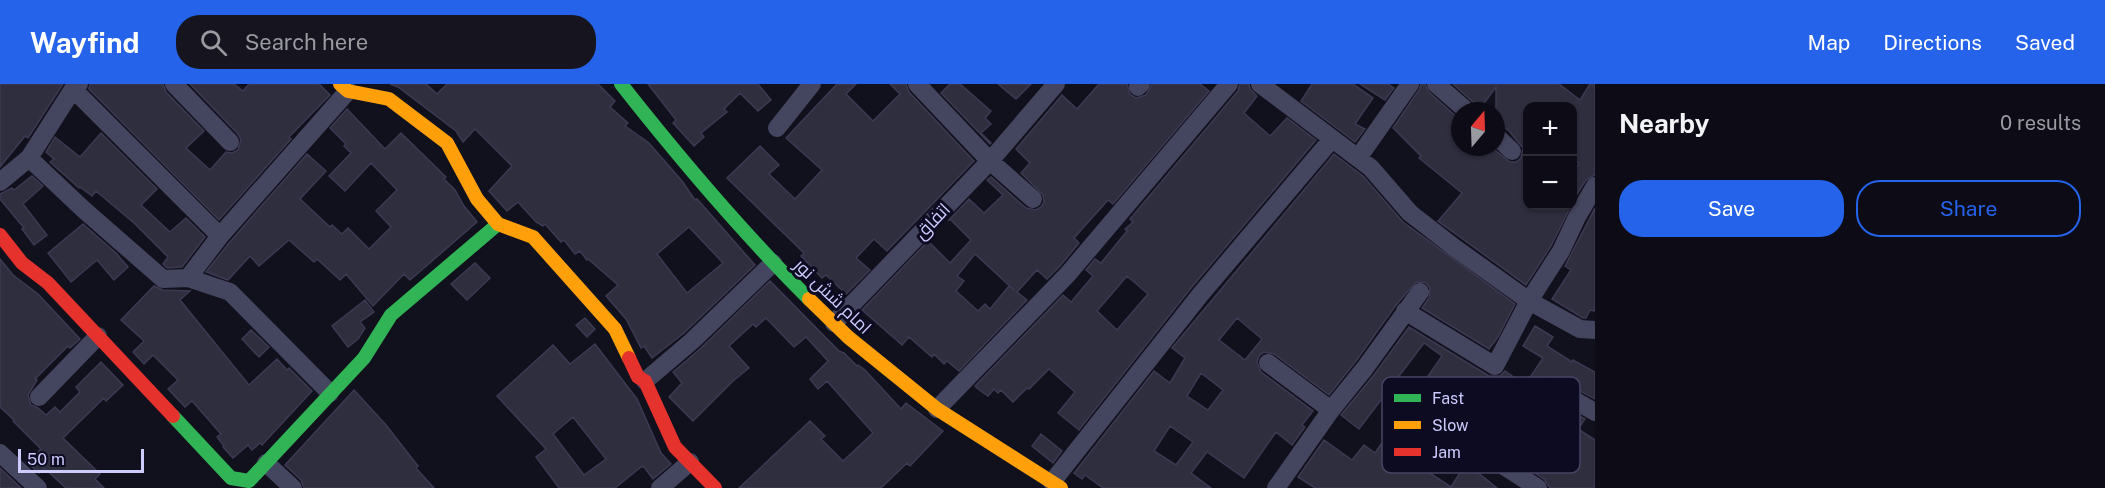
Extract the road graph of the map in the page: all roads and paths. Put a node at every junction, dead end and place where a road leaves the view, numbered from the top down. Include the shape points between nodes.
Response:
1 (174, 84) edge
2 (621, 84) edge
3 (917, 84) edge
4 (1056, 84) edge
5 (1229, 84) edge
6 (1260, 84) edge
7 (1410, 84) edge
8 (1436, 84) edge
9 (76, 87) edge
10 (804, 87) edge
11 (344, 88) edge
12 (1457, 102) edge
13 (777, 128) dead end
14 (1332, 139) junction
15 (230, 142) dead end
16 (1505, 144) edge
17 (1512, 151) dead end
18 (29, 158) junction
19 (1358, 159) junction
20 (990, 161) junction
21 (0, 182) edge
22 (1595, 186) edge
23 (1033, 199) dead end
24 (498, 224) junction
25 (0, 236) edge
26 (220, 236) junction
27 (773, 263) junction
28 (188, 278) junction
29 (1420, 292) dead end
30 (1529, 301) junction
31 (1405, 311) junction
32 (834, 323) junction
33 (1595, 330) edge
34 (98, 336) junction
35 (1268, 363) dead end
36 (645, 381) junction
37 (330, 393) junction
38 (39, 397) dead end
39 (1580, 403) edge
40 (937, 409) junction
41 (1330, 410) junction
42 (1595, 412) edge
43 (0, 453) edge
44 (690, 462) junction
45 (266, 463) junction
46 (1515, 473) edge
47 (247, 485) edge
48 (1057, 485) edge
49 (38, 488) edge
50 (293, 488) edge
51 (660, 488) edge
52 (715, 488) edge
53 (1276, 488) edge
54 (1538, 488) edge

1 - 15 street
2 - 27 street, امام شش نور
3 - 20 street
4 - 20 street, اتفاق
5 - 40 street via 1068,274
6 - 14 street
7 - 19 street
8 - 12 street
9 - 18 street
9 - 26 street
10 - 13 street
11 - 24 street via 389,99 447,142 477,199
11 - 26 street
14 - 19 street
14 - 48 street via 1200,295
16 - 17 street
18 - 21 street
18 - 28 street via 163,279
19 - 30 street via 1371,168 1410,213
20 - 23 street
20 - 32 street, اتفاق
22 - 30 street
24 - 36 street via 533,237 615,329 638,377
24 - 37 street via 391,315 364,358
25 - 34 street via 22,263 48,283
26 - 28 street
27 - 32 street, امام شش نور
27 - 36 street
28 - 37 street via 230,292
29 - 31 street
30 - 31 street via 1495,366
30 - 33 street via 1580,329
31 - 41 street
32 - 40 street, امام شش نور
34 - 38 street
34 - 47 street via 231,478
35 - 41 street
36 - 44 street via 675,447
37 - 45 street
39 - 42 street
40 - 48 street, امام شش نور
41 - 53 street
43 - 49 street
44 - 51 street
44 - 52 street
45 - 47 street
45 - 50 street
46 - 54 street

